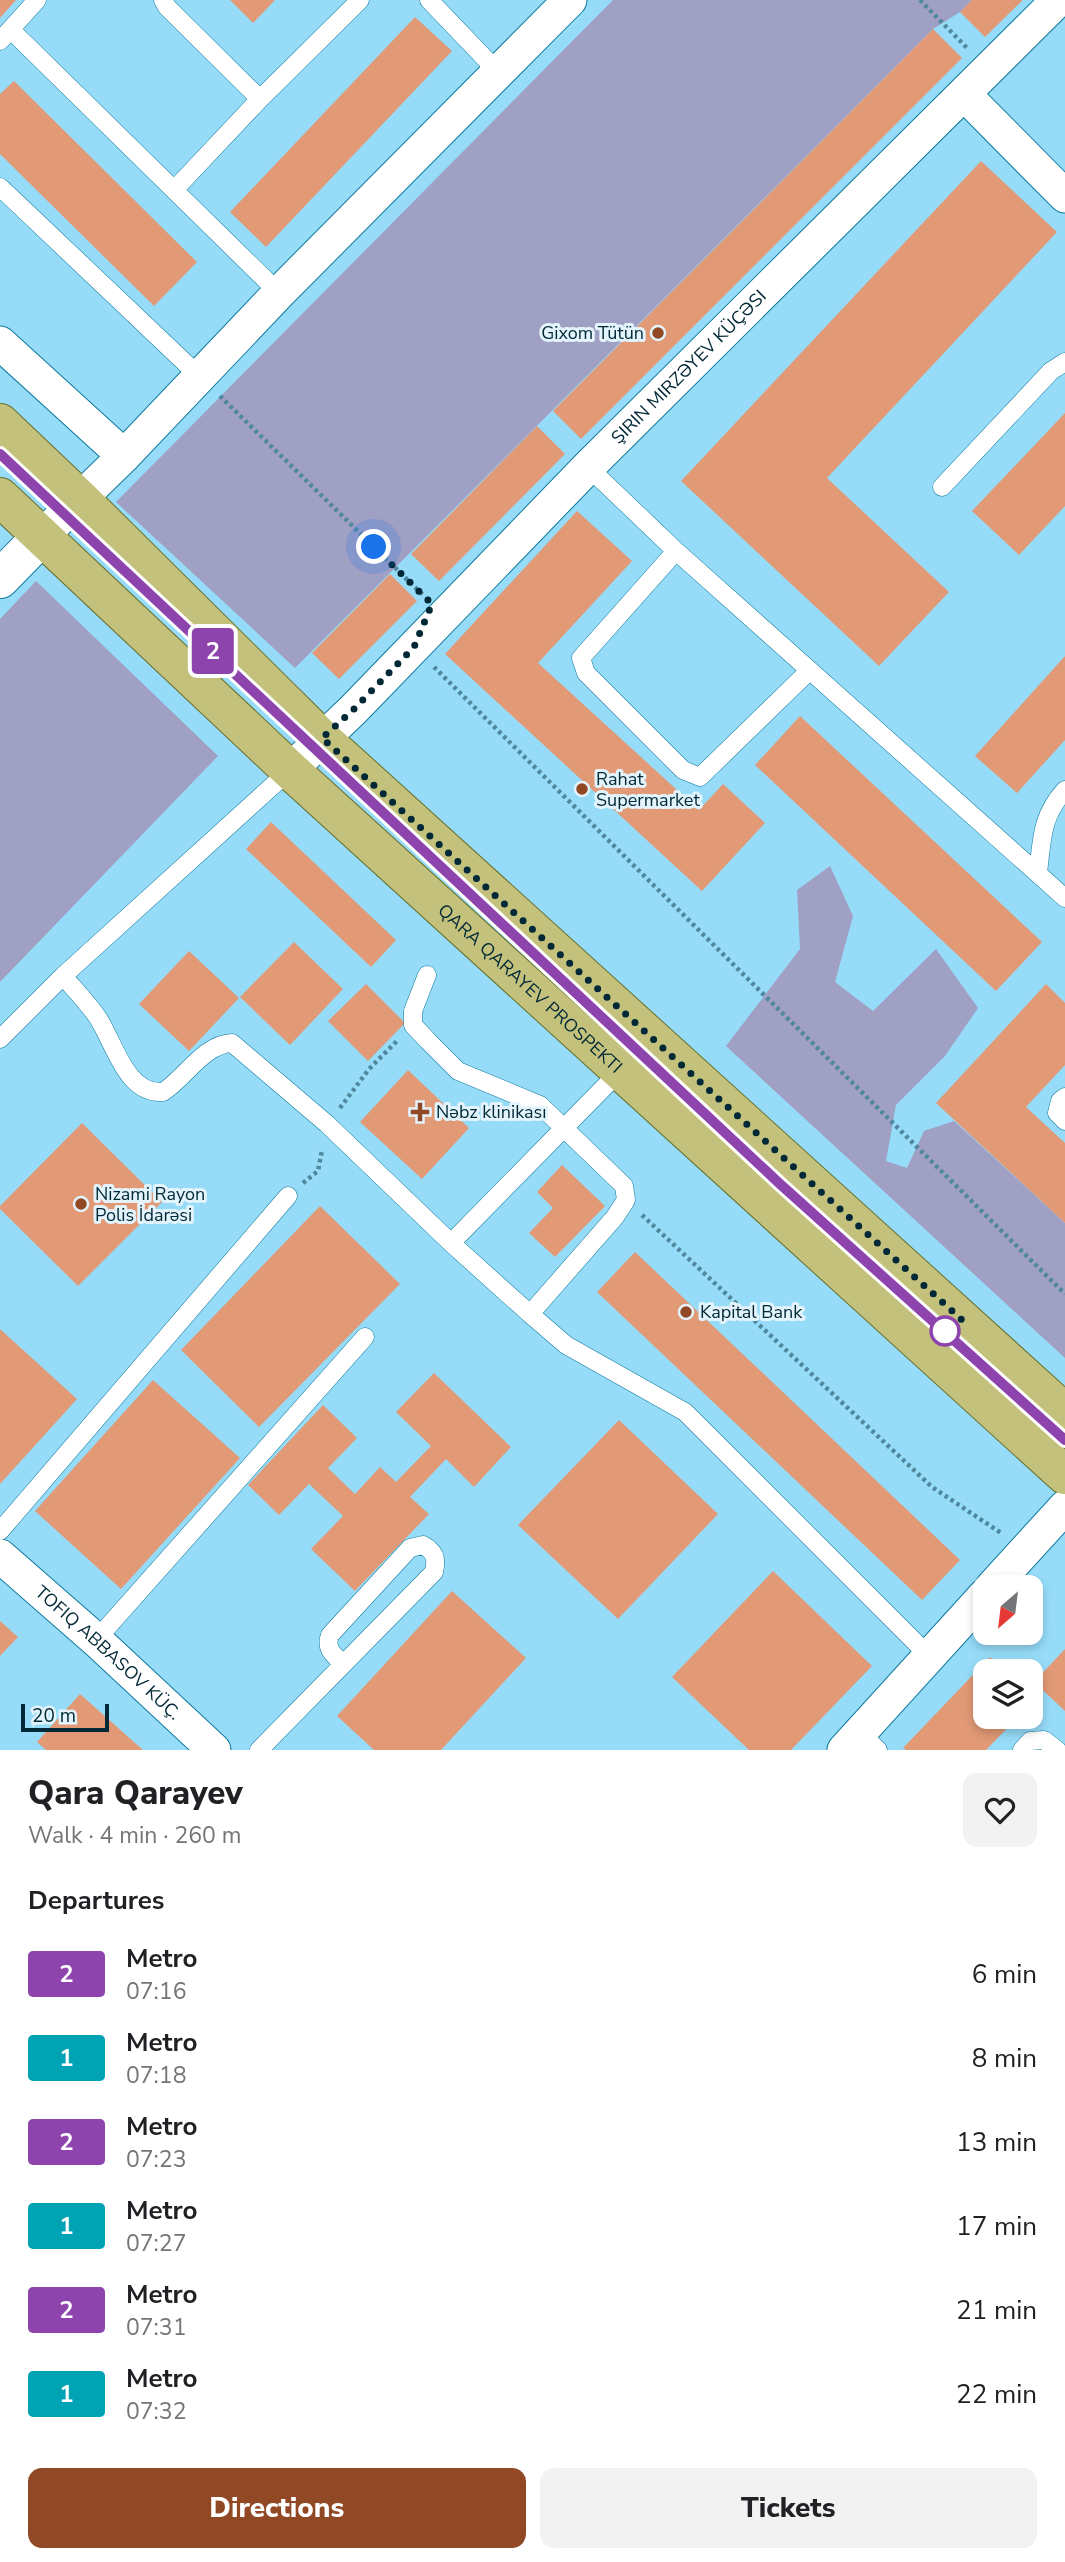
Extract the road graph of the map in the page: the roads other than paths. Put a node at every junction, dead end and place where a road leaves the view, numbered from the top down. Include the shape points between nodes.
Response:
1 (37, 0) edge
2 (163, 0) edge
3 (360, 0) edge
4 (429, 0) edge
5 (570, 0) edge
6 (1058, 0) edge
7 (5, 35) edge
8 (497, 71) junction
9 (964, 94) junction
10 (260, 99) junction
11 (0, 187) edge
12 (175, 189) junction
13 (1065, 196) edge
14 (279, 293) junction
15 (0, 343) edge
16 (1065, 362) edge
17 (200, 376) junction
18 (0, 423) edge
19 (124, 456) junction
20 (587, 467) junction
21 (942, 487) dead end
22 (0, 497) edge
23 (81, 499) junction
24 (42, 536) junction
25 (676, 551) junction
26 (0, 579) edge
27 (809, 671) junction
28 (322, 738) junction
29 (290, 770) junction
30 (1065, 790) edge
31 (1038, 873) junction
32 (1065, 898) edge
33 (427, 975) dead end
34 (63, 976) junction
35 (0, 1039) edge
36 (621, 1070) junction
37 (1065, 1097) edge
38 (1065, 1121) edge
39 (564, 1127) junction
40 (288, 1196) dead end
41 (451, 1243) junction
42 (530, 1314) junction
43 (365, 1337) dead end
44 (1065, 1413) edge
45 (1065, 1475) edge
46 (1065, 1507) edge
47 (0, 1531) edge
48 (0, 1556) edge
49 (1003, 1575) edge
50 (973, 1608) edge
51 (96, 1640) junction
52 (929, 1656) junction
53 (343, 1664) junction
54 (860, 1744) edge
55 (214, 1750) edge
56 (258, 1750) edge
57 (1022, 1750) edge
58 (1057, 1750) edge

1 - 7 lane
2 - 10 lane
3 - 10 lane
4 - 8 lane
5 - 8 street
6 - 9 street, ŞIRIN MIRZƏYEV KÜÇƏSI
7 - 12 lane
8 - 14 street
9 - 13 street
9 - 20 street, ŞIRIN MIRZƏYEV KÜÇƏSI
10 - 12 lane
11 - 17 lane
12 - 14 lane
14 - 17 street
15 - 19 street
16 - 21 lane via 1051,371
17 - 19 street
18 - 23 main road
19 - 23 street
20 - 25 lane
20 - 28 street, ŞIRIN MIRZƏYEV KÜÇƏSI
22 - 24 main road, QARA QARAYEV PROSPEKTI
23 - 24 street
23 - 28 main road
24 - 26 street
24 - 29 main road, QARA QARAYEV PROSPEKTI
25 - 27 lane
25 - 27 lane via 581,658 586,673 683,770 701,777
27 - 31 lane
28 - 29 street, ŞIRIN MIRZƏYEV KÜÇƏSI
28 - 44 main road
29 - 34 lane
29 - 36 main road, QARA QARAYEV PROSPEKTI
30 - 31 lane via 1044,824
31 - 32 lane
33 - 39 lane via 413,1011 414,1025 421,1033 458,1071 540,1105
34 - 35 lane
34 - 41 lane via 99,1019 135,1083 163,1092 212,1050 232,1043 327,1124
36 - 39 lane
36 - 45 main road, QARA QARAYEV PROSPEKTI
37 - 38 lane via 1057,1113
39 - 41 lane
39 - 42 lane via 624,1185 626,1200
40 - 47 lane
41 - 42 lane
42 - 52 lane via 566,1345 685,1412
43 - 51 lane
46 - 49 street
48 - 51 street, TOFIQ ABBASOV KÜÇ.
50 - 52 street
51 - 55 street, TOFIQ ABBASOV KÜÇ.
52 - 54 street
53 - 53 lane via 434,1572 437,1560 433,1551 423,1545 410,1548 330,1635 330,1651
53 - 56 lane
57 - 58 lane via 1030,1741 1044,1740

